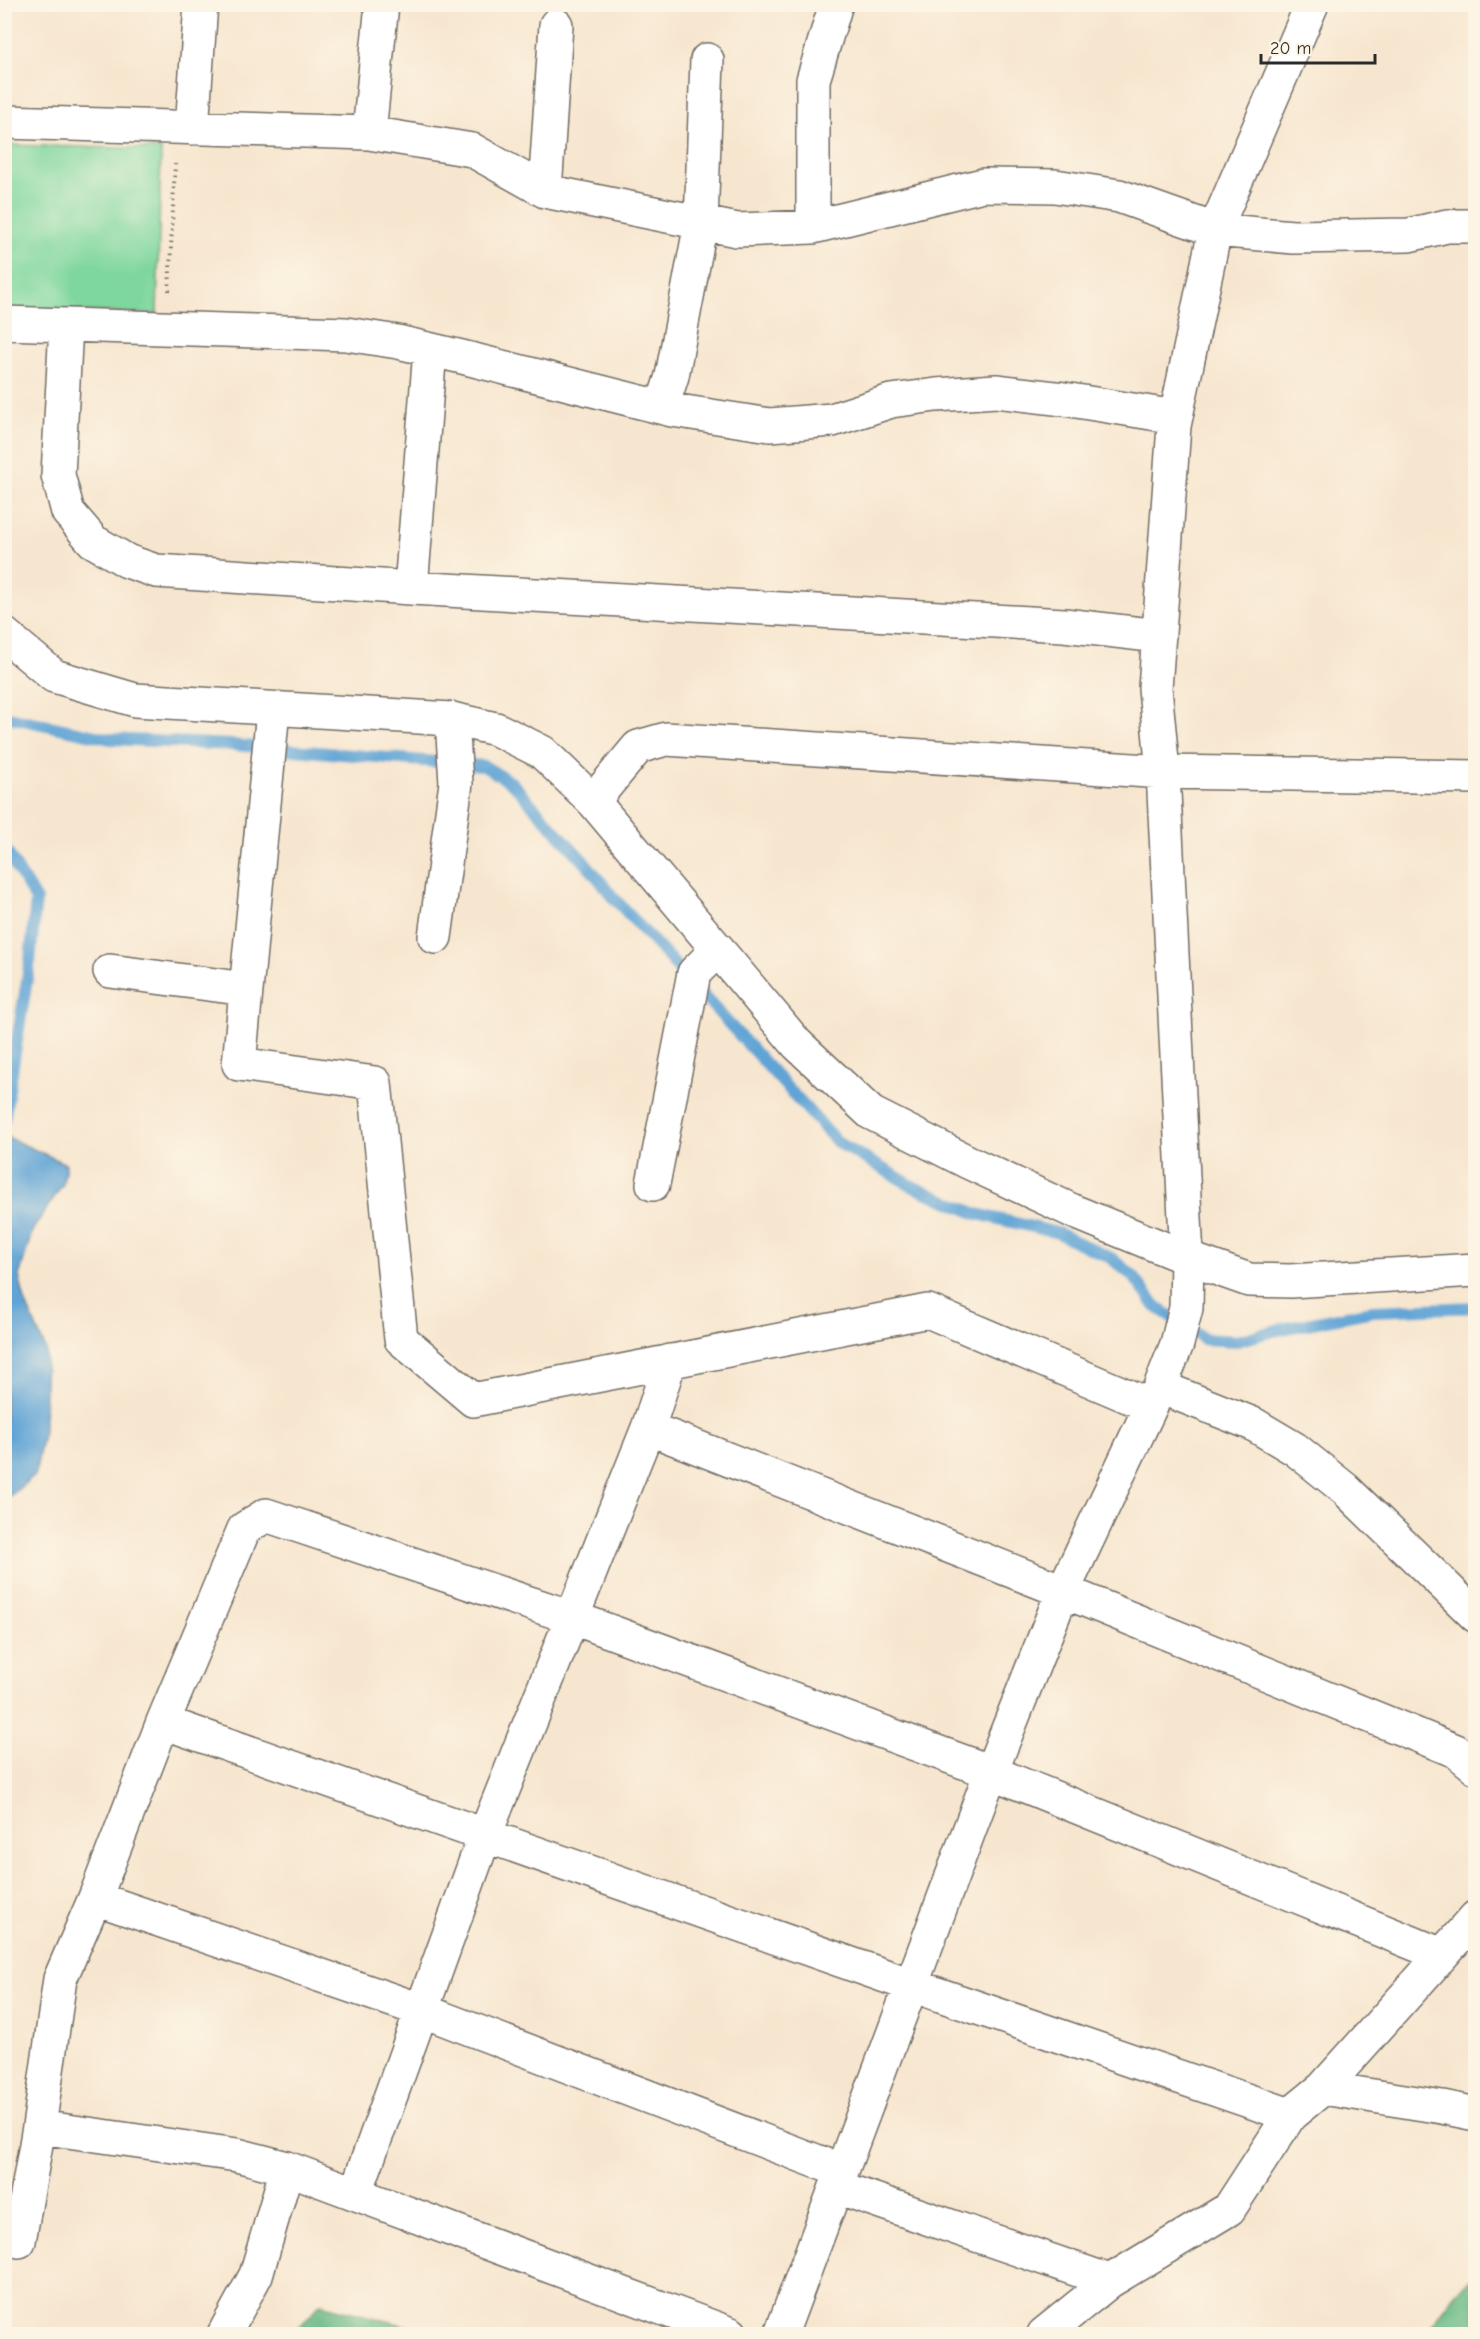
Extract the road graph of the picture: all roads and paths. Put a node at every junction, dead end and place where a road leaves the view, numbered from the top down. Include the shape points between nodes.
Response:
1 (201, 4) edge
2 (382, 4) edge
3 (836, 4) edge
4 (1312, 4) edge
5 (556, 25) dead end
6 (707, 60) dead end
7 (4, 122) edge
8 (185, 128) junction
9 (369, 133) junction
10 (545, 191) junction
11 (701, 223) junction
12 (1476, 226) edge
13 (813, 227) junction
14 (1215, 230) junction
15 (4, 323) edge
16 (66, 326) junction
17 (167, 329) junction
18 (430, 350) junction
19 (662, 407) junction
20 (1176, 417) junction
21 (411, 588) junction
22 (4, 634) edge
23 (1159, 636) junction
24 (273, 710) junction
25 (452, 719) junction
26 (1162, 772) junction
27 (1476, 777) edge
28 (593, 801) junction
29 (435, 937) dead end
30 (718, 949) junction
31 (110, 971) dead end
32 (246, 989) junction
33 (653, 1184) dead end
34 (1186, 1258) junction
35 (1476, 1270) edge
36 (670, 1361) junction
37 (1155, 1397) junction
38 (648, 1428) junction
39 (1063, 1591) junction
40 (1476, 1616) edge
41 (571, 1617) junction
42 (163, 1722) junction
43 (1476, 1767) edge
44 (991, 1772) junction
45 (484, 1835) junction
46 (95, 1898) junction
47 (1476, 1917) edge
48 (1442, 1955) junction
49 (911, 1985) junction
50 (421, 2010) junction
51 (1323, 2088) junction
52 (1476, 2114) edge
53 (1290, 2115) junction
54 (39, 2127) junction
55 (287, 2168) junction
56 (839, 2179) junction
57 (356, 2192) junction
58 (19, 2241) dead end
59 (1110, 2281) junction
60 (224, 2334) edge
61 (731, 2334) edge
62 (781, 2334) edge
63 (1044, 2334) edge

1 - 8 street
2 - 9 street
3 - 13 street via 813,80
4 - 14 street
5 - 10 street
6 - 11 street
7 - 8 street
8 - 9 street
8 - 17 path
9 - 10 street via 472,150
10 - 11 street
11 - 13 street via 737,230
11 - 19 street via 672,376
12 - 14 street via 1447,226 1409,235 1293,237
13 - 14 street via 993,185 1055,186 1119,196
14 - 20 street
15 - 16 street
16 - 17 street
16 - 21 street via 58,476 68,512 93,541 127,561 156,571
17 - 18 street via 346,334
18 - 19 street
18 - 21 street
19 - 20 street via 770,425 832,420 891,401 996,391
20 - 23 street
21 - 23 street via 1064,625
22 - 24 street via 54,676 135,700
23 - 26 street via 1155,688
24 - 25 street
24 - 32 street
25 - 28 street via 496,729 542,752
25 - 29 street via 456,783
26 - 27 street
26 - 28 street via 666,739 638,747
26 - 34 street
28 - 30 street
30 - 33 street via 694,973
30 - 34 street via 797,1044 872,1113 1075,1212
31 - 32 street
32 - 36 street via 239,1064 375,1083 401,1339 473,1400
34 - 35 street via 1249,1280
34 - 37 street via 1186,1308 1177,1344
36 - 37 street via 928,1311
36 - 38 street
37 - 39 street
37 - 40 street via 1253,1424 1295,1449 1345,1489
38 - 39 street
38 - 41 street
39 - 43 street via 1456,1751
39 - 44 street
41 - 42 street via 266,1515 244,1529
41 - 44 street
41 - 45 street
42 - 45 street
42 - 46 street
44 - 48 street
44 - 49 street
45 - 49 street
45 - 50 street
46 - 50 street
46 - 54 street via 60,1980
47 - 48 street
48 - 51 street
49 - 53 street
49 - 56 street
50 - 56 street
50 - 57 street
51 - 52 street
51 - 53 street
53 - 59 street via 1229,2209
54 - 55 street via 237,2155
54 - 58 street
55 - 57 street
55 - 60 street via 256,2275
56 - 59 street
56 - 62 street
57 - 61 street
59 - 63 street

